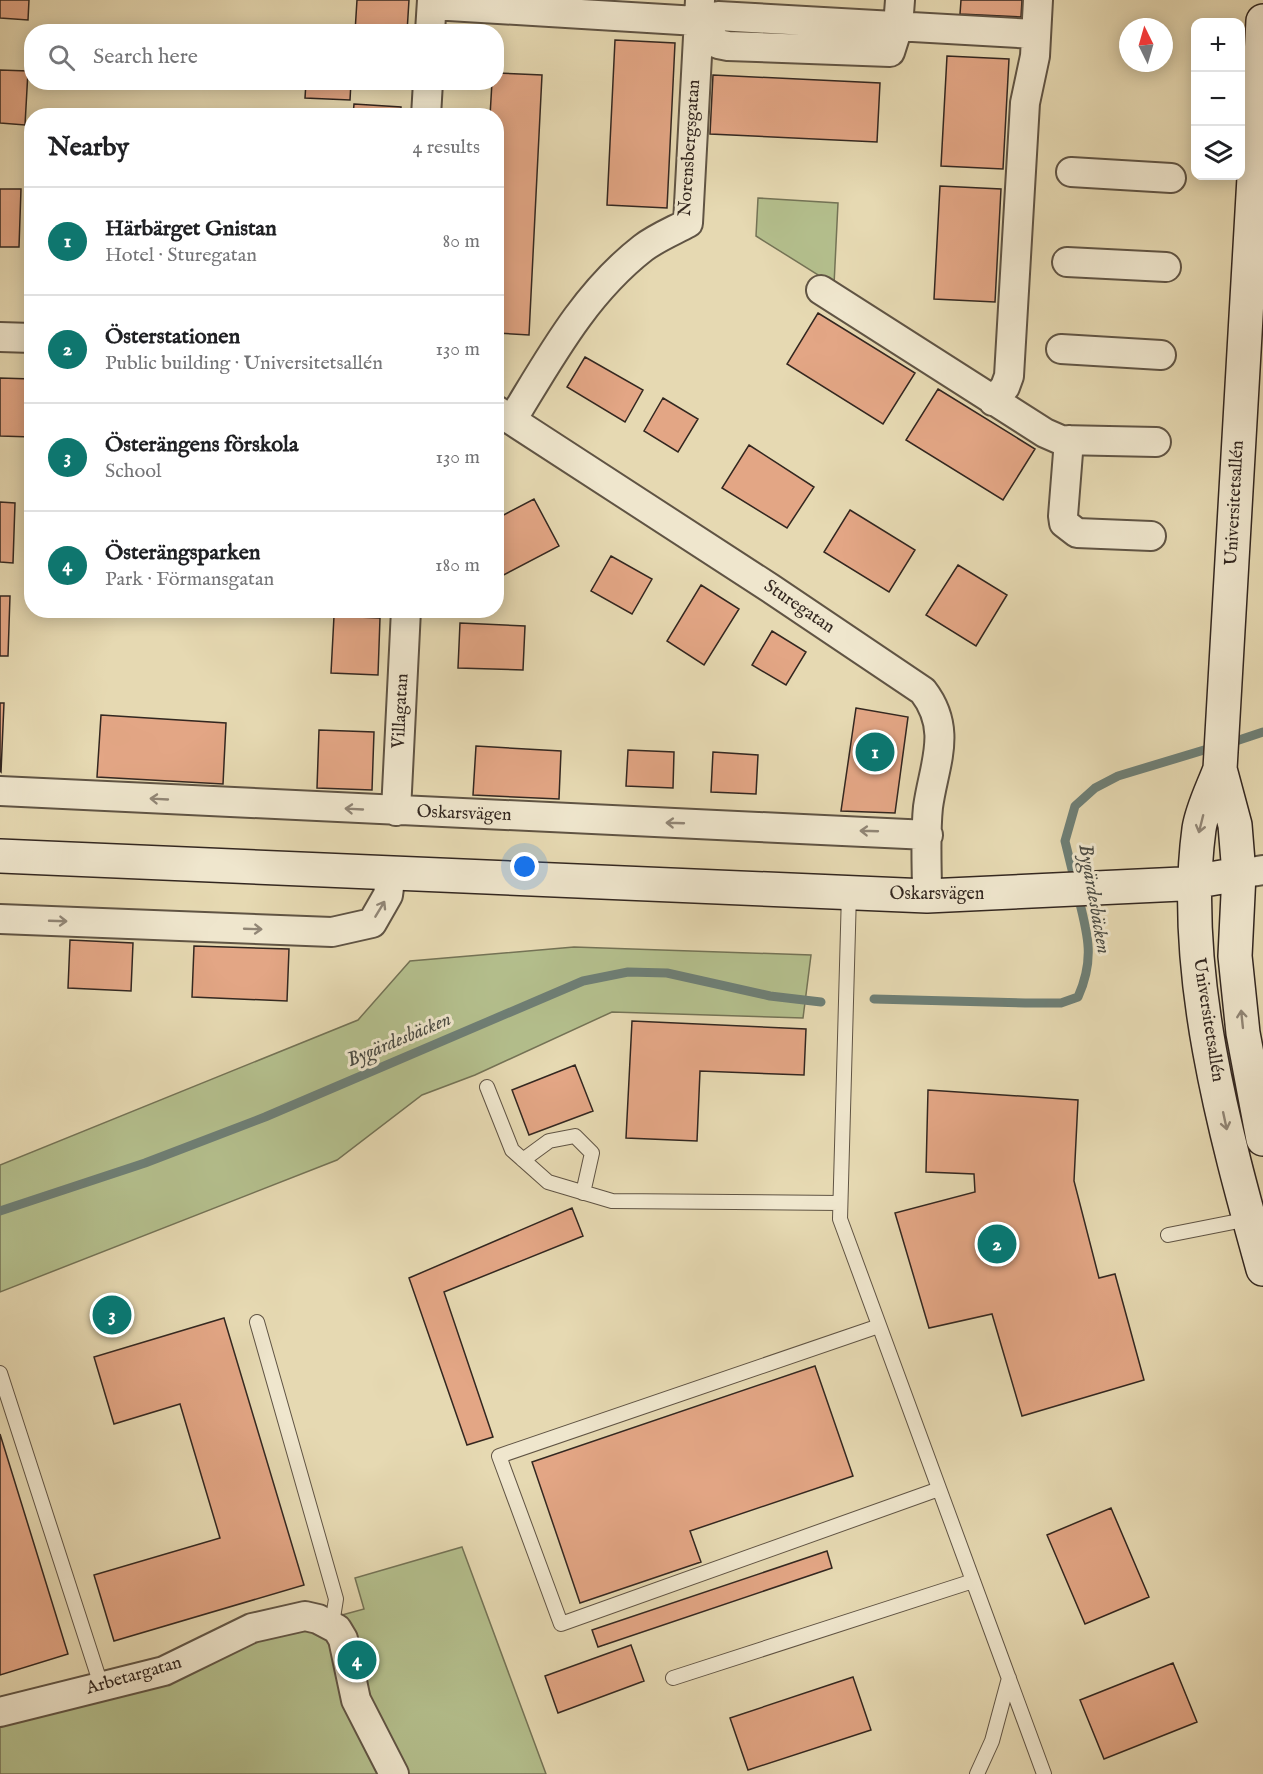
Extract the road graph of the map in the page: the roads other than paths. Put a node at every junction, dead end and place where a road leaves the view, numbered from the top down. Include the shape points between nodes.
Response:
1 (1038, 0) edge
2 (698, 11) edge
3 (431, 12) edge
4 (899, 13) edge
5 (1263, 21) edge
6 (1035, 34) junction
7 (428, 90) edge
8 (426, 108) edge
9 (1071, 172) dead end
10 (1171, 178) dead end
11 (1067, 262) dead end
12 (1166, 267) dead end
13 (821, 290) dead end
14 (0, 337) edge
15 (24, 338) edge
16 (1061, 349) dead end
17 (1161, 355) dead end
18 (993, 401) junction
19 (504, 415) edge
20 (1069, 440) junction
21 (1156, 442) dead end
22 (1151, 536) dead end
23 (406, 618) edge
24 (1220, 769) junction
25 (0, 791) edge
26 (396, 811) junction
27 (928, 834) junction
28 (0, 856) edge
29 (1251, 872) edge
30 (391, 873) junction
31 (1196, 880) junction
32 (849, 893) junction
33 (927, 896) junction
34 (0, 919) edge
35 (488, 1087) dead end
36 (1263, 1139) edge
37 (524, 1160) junction
38 (582, 1193) junction
39 (840, 1203) junction
40 (1249, 1219) junction
41 (1168, 1235) dead end
42 (1263, 1269) edge
43 (258, 1322) dead end
44 (879, 1326) junction
45 (0, 1373) edge
46 (939, 1489) junction
47 (973, 1581) junction
48 (332, 1624) junction
49 (673, 1678) dead end
50 (1009, 1678) junction
51 (102, 1688) junction
52 (0, 1712) edge
53 (394, 1774) edge
54 (977, 1774) edge
55 (1044, 1774) edge

1 - 6 street
2 - 3 street
2 - 4 street via 718,44 890,52
2 - 19 street, Norensbergsgatan via 688,223 645,247 608,279
4 - 6 street
5 - 24 street, Universitetsallén
6 - 18 street via 1035,56 1025,103 1009,376
7 - 8 street
9 - 10 street
11 - 12 street
13 - 18 street
14 - 15 street
16 - 17 street
18 - 20 street via 1046,433
19 - 27 street, Sturegatan via 923,691 936,708 940,729
20 - 21 street
20 - 22 street via 1063,516 1069,528 1077,533
23 - 26 street, Villagatan
24 - 29 street, Universitetsallén
24 -> 31 street, Universitetsallén via 1199,827
26 -> 25 street, Oskarsvägen
27 -> 26 street, Oskarsvägen
27 - 33 street, Sturegatan
28 - 30 street, Oskarsvägen
29 - 31 street, Oskarsvägen
36 -> 29 street, Universitetsallén via 1243,1033 1235,956
30 - 32 street, Oskarsvägen
34 -> 30 street via 332,932 372,923 388,896
31 - 33 street, Oskarsvägen via 1055,892
31 -> 40 street, Universitetsallén via 1194,934 1211,1052
32 - 33 street, Oskarsvägen
32 - 39 lane
35 - 37 lane via 512,1150
37 - 38 lane via 548,1182
37 - 38 lane via 549,1142 575,1136 592,1153
38 - 39 lane via 612,1201
39 - 44 lane via 840,1219
40 - 41 lane
40 - 42 street, Universitetsallén
43 - 48 lane via 336,1599
44 - 46 lane
44 - 46 lane via 499,1456 561,1624
45 - 51 lane
46 - 47 lane
47 - 49 lane
47 - 50 lane
48 - 51 street, Arbetargatan via 305,1616 252,1628 164,1671
48 - 53 street via 343,1639 356,1700
50 - 54 lane via 992,1742
50 - 55 lane
51 - 52 street, Arbetargatan

